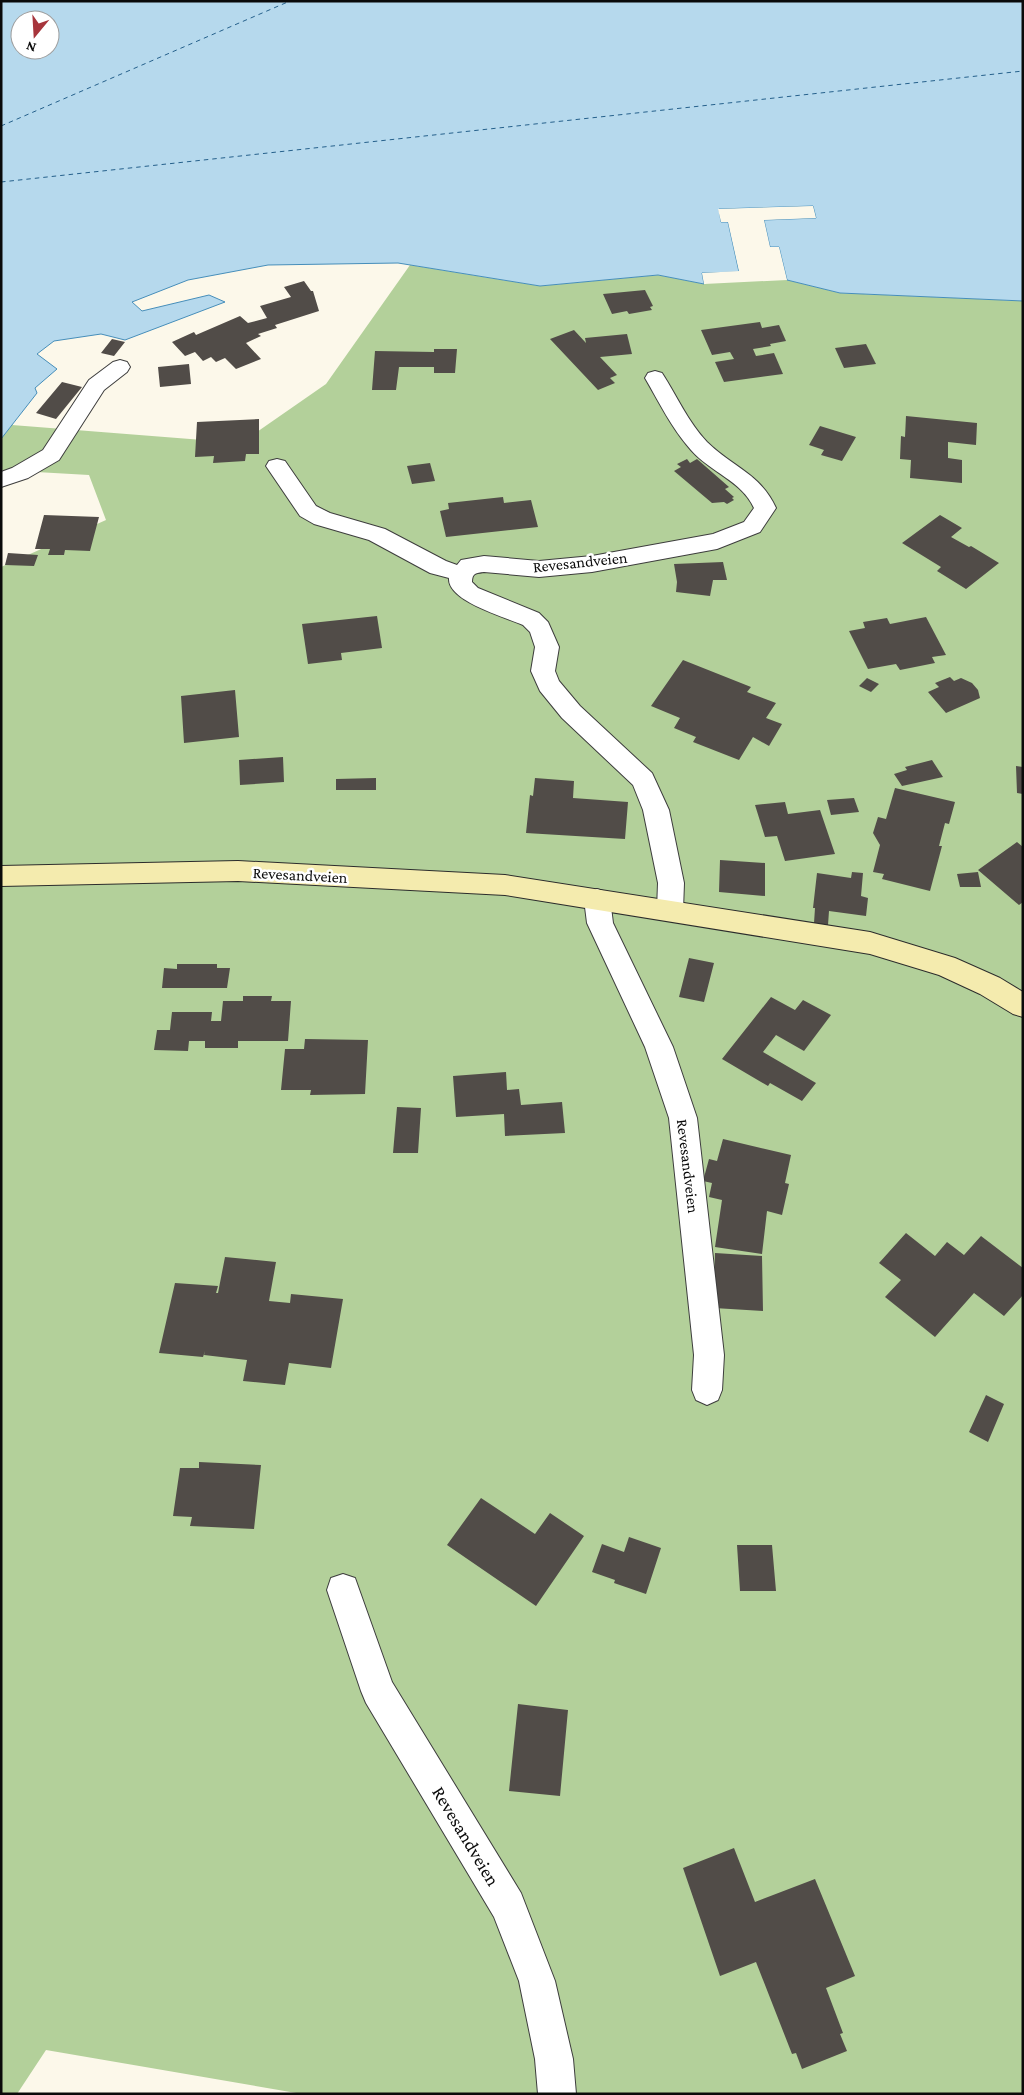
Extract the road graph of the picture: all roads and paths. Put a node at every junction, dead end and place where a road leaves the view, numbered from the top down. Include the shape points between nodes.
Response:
1 (120, 367) dead end
2 (655, 378) dead end
3 (277, 466) dead end
4 (1, 480) edge
5 (461, 574) junction
6 (1, 876) edge
7 (597, 899) junction
8 (670, 910) junction
9 (1023, 1006) edge
10 (707, 1390) dead end
11 (342, 1590) dead end
12 (557, 2094) edge

1 - 4 street via 96,386 51,455 20,474
2 - 5 street, Revesandveien via 678,418 700,447 761,496 765,508 752,527 716,541 592,564 540,569 484,564 470,566
3 - 5 street via 308,511 322,519 377,534 438,566
5 - 8 street via 460,584 470,594 531,619 540,628 547,647 543,671 548,685 571,712 643,780 656,810 671,883
6 - 7 main road, Revesandveien via 238,871 505,885
7 - 8 main road, Revesandveien
7 - 10 street, Revesandveien via 600,922 659,1046 683,1118 709,1355
8 - 9 main road, Revesandveien via 870,943 946,966 990,986
11 - 12 street, Revesandveien via 378,1691 508,1906 537,1981 554,2059

